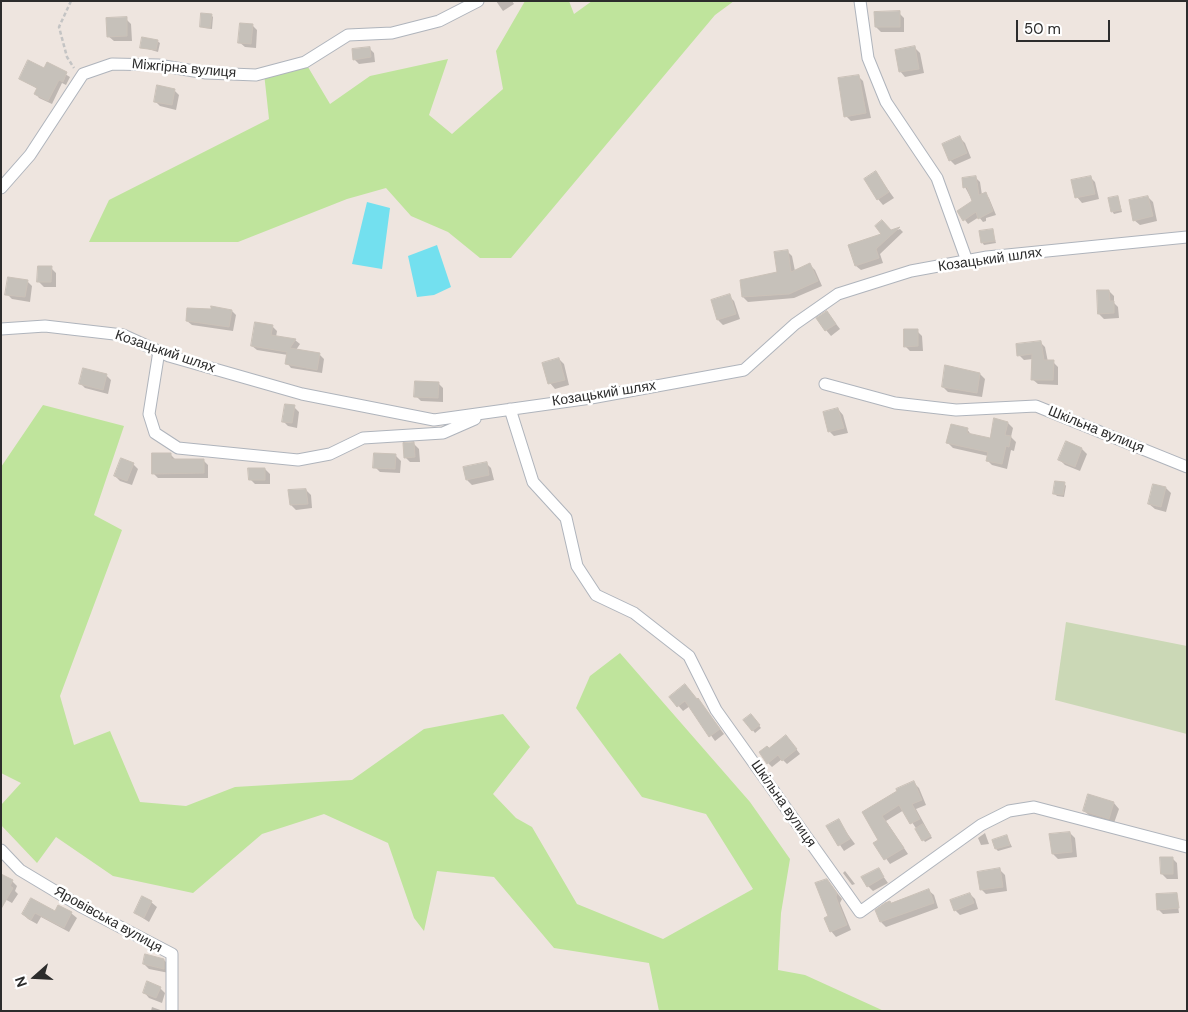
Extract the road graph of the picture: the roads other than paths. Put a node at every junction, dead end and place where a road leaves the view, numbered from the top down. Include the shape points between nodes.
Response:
1 (478, 1) edge
2 (860, 1) edge
3 (1, 188) edge
4 (1187, 237) edge
5 (967, 261) junction
6 (1, 329) edge
7 (159, 351) junction
8 (826, 384) dead end
9 (510, 409) junction
10 (491, 412) junction
11 (1187, 467) edge
12 (1187, 847) edge
13 (1, 850) edge
14 (172, 1011) edge

1 - 3 street, Міжгірна вулиця via 439,21 392,33 348,35 305,62 256,75 206,73 158,65 112,64 83,74 30,155
2 - 5 street via 868,58 886,102 937,178
4 - 5 street, Козацький шлях
5 - 9 street, Козацький шлях via 911,271 838,294 795,324 744,370
6 - 7 street, Козацький шлях via 45,326 123,335
7 - 10 street, Козацький шлях via 302,394 434,420
7 - 10 street via 149,414 155,434 178,448 298,460 330,454 363,438 443,433
8 - 11 street, Шкільна вулиця via 895,403 956,410 1036,406
9 - 10 street, Козацький шлях
9 - 12 street, Шкільна вулиця via 533,482 566,518 577,566 596,595 634,613 689,656 716,710 860,912 981,824 1009,811 1034,807
13 - 14 street, Яровівська вулиця via 20,870 172,954

